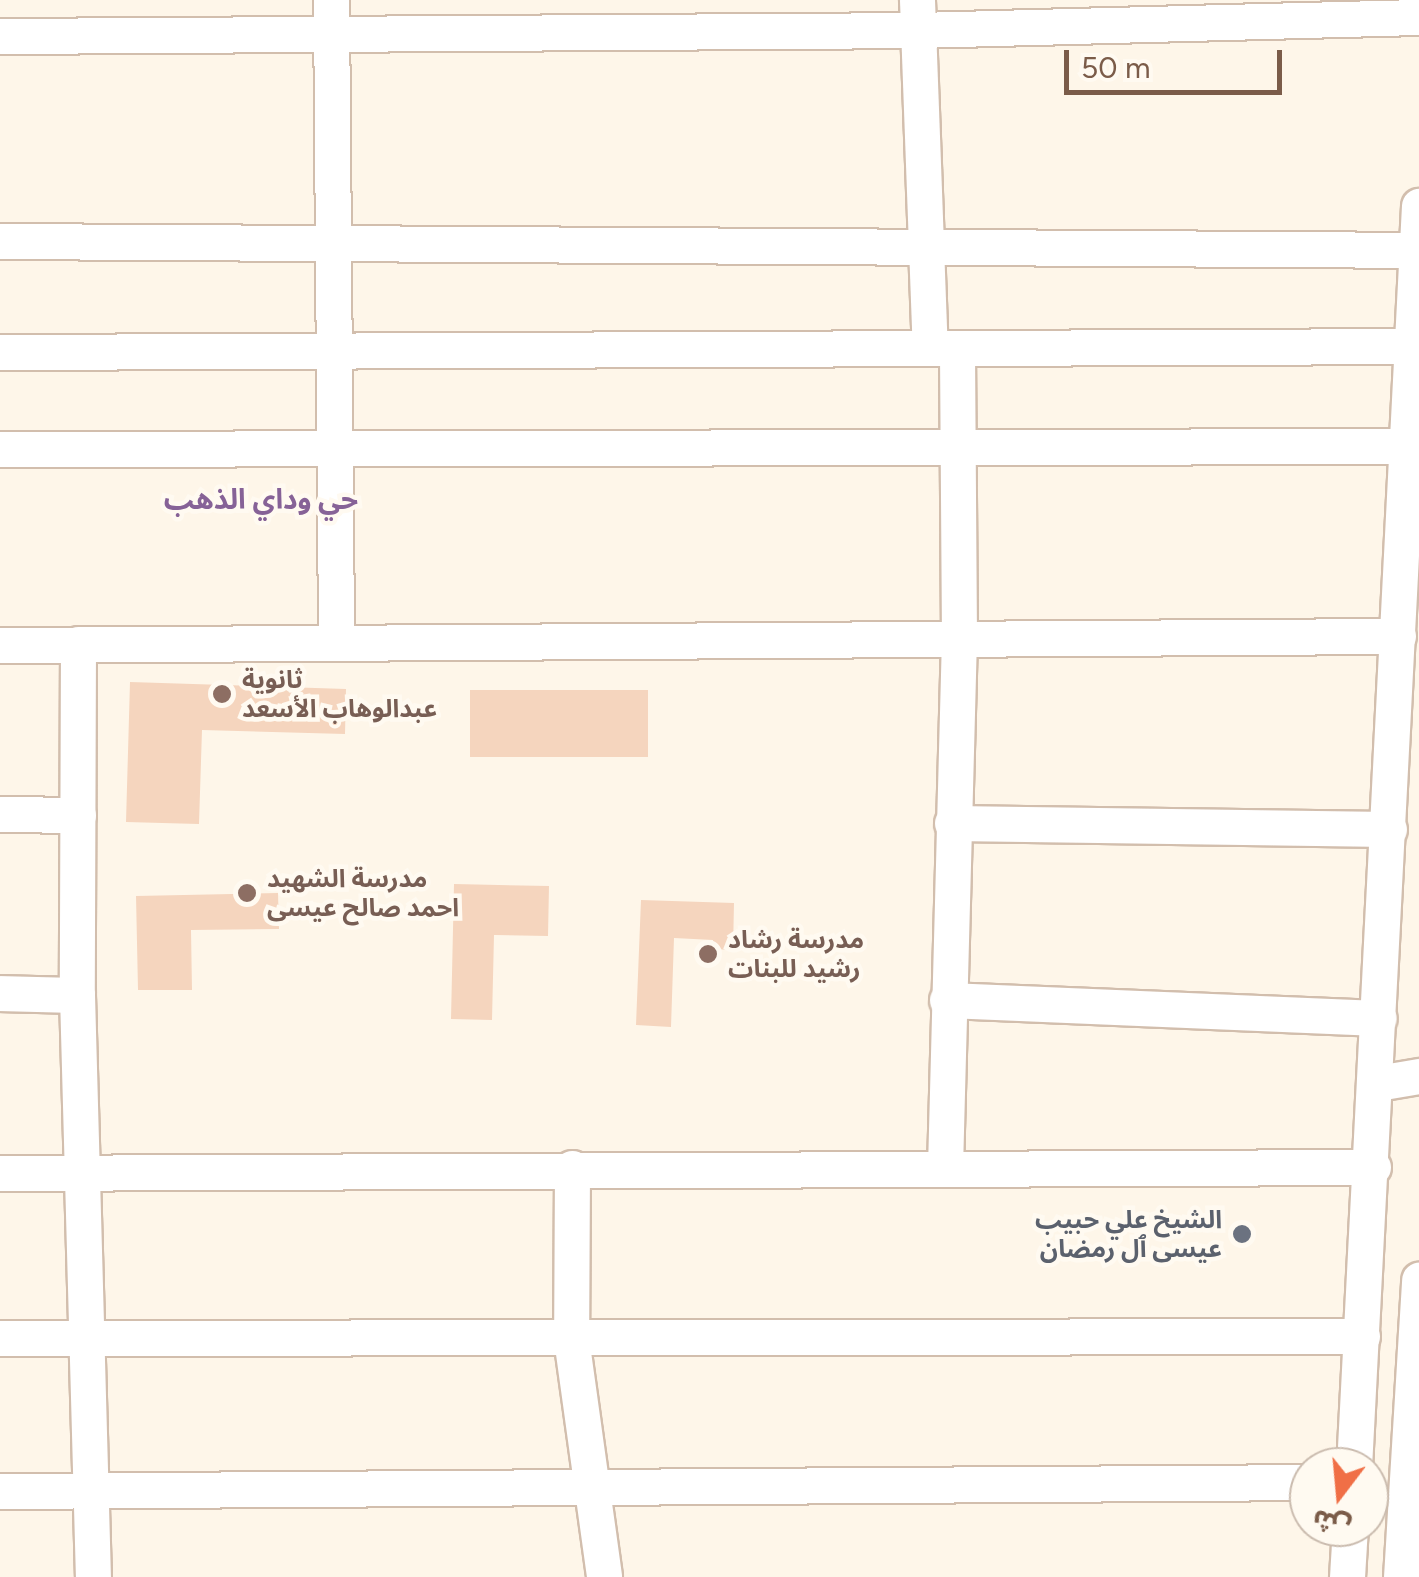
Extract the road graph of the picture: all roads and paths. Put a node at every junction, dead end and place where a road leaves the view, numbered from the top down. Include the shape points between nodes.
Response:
1 (918, 15) edge
2 (331, 17) edge
3 (1419, 17) edge
4 (0, 36) edge
5 (1419, 206) edge
6 (0, 241) edge
7 (332, 243) junction
8 (928, 246) junction
9 (1417, 250) edge
10 (1412, 346) junction
11 (944, 348) junction
12 (329, 350) junction
13 (0, 352) edge
14 (957, 446) junction
15 (1407, 446) junction
16 (332, 448) junction
17 (0, 449) edge
18 (1398, 636) junction
19 (959, 638) junction
20 (336, 643) junction
21 (78, 644) junction
22 (0, 645) edge
23 (0, 814) edge
24 (78, 815) junction
25 (952, 823) junction
26 (1389, 829) junction
27 (0, 994) edge
28 (77, 995) junction
29 (947, 1000) junction
30 (1380, 1018) junction
31 (1419, 1076) edge
32 (1376, 1083) junction
33 (1373, 1167) junction
34 (572, 1168) junction
35 (945, 1168) junction
36 (82, 1172) junction
37 (0, 1173) edge
38 (1419, 1280) edge
39 (1362, 1336) junction
40 (0, 1338) edge
41 (88, 1338) junction
42 (572, 1338) junction
43 (1355, 1447) edge
44 (1289, 1482) edge
45 (588, 1488) junction
46 (92, 1490) junction
47 (0, 1491) edge
48 (1349, 1547) edge
49 (93, 1577) edge
50 (604, 1577) edge
51 (1347, 1577) edge
52 (1401, 1577) edge

1 - 2 street
1 - 3 street
1 - 8 street
2 - 4 street
2 - 7 street
5 - 9 street
6 - 7 street
7 - 8 street
7 - 12 street
8 - 9 street
8 - 11 street
9 - 10 street
10 - 11 street
10 - 15 street
11 - 12 street
11 - 14 street
12 - 13 street
12 - 16 street
14 - 15 street
14 - 16 street
14 - 19 street
15 - 18 street
16 - 17 street
16 - 20 street
18 - 19 street
18 - 26 street
19 - 20 street
19 - 25 street
20 - 21 street
21 - 22 street
21 - 24 street
23 - 24 street
24 - 28 street
25 - 26 street
25 - 29 street
26 - 30 street
27 - 28 street
28 - 36 street
29 - 30 street
29 - 35 street
30 - 32 street
31 - 32 street
32 - 33 street
33 - 35 street
33 - 39 street
34 - 35 street
34 - 36 street
34 - 42 street
36 - 37 street
36 - 41 street
38 - 52 street
39 - 42 street
39 - 43 street
40 - 41 street
41 - 42 street
41 - 46 street
42 - 45 street
44 - 45 street
45 - 46 street
45 - 50 street
46 - 47 street
46 - 49 street
48 - 51 street

